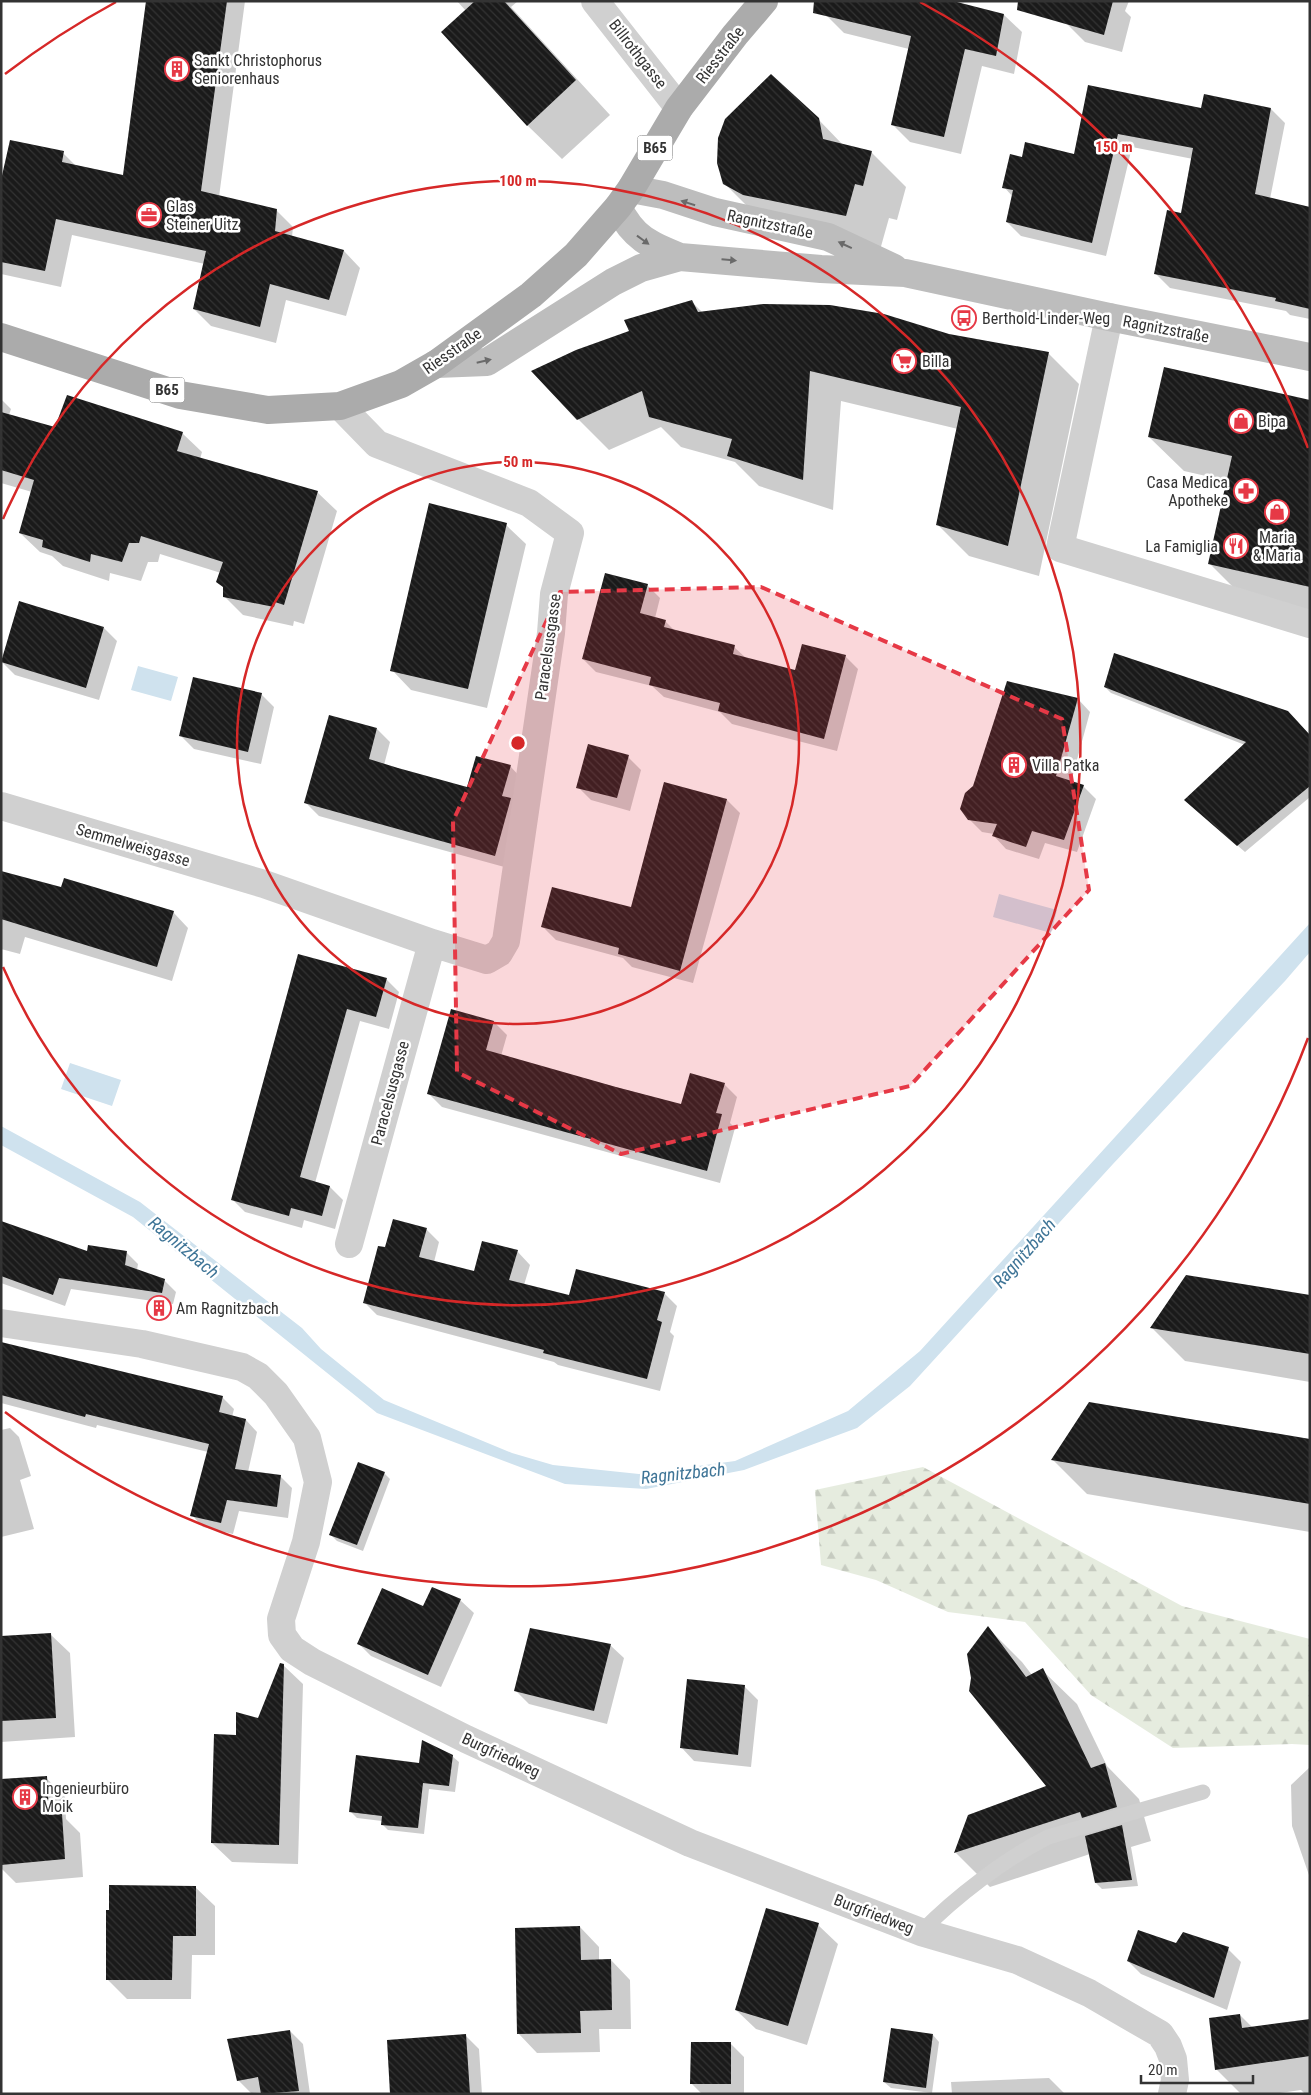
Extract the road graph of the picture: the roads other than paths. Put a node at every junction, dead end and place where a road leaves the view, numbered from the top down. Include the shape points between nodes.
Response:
1 (596, 1) edge
2 (764, 1) edge
3 (679, 108) junction
4 (625, 198) junction
5 (680, 257) junction
6 (905, 273) junction
7 (1109, 317) junction
8 (1, 337) edge
9 (1310, 357) edge
10 (436, 364) junction
11 (340, 406) junction
12 (1310, 624) edge
13 (1, 806) edge
14 (264, 884) joint
15 (432, 943) junction
16 (349, 1244) dead end
17 (1, 1322) edge
18 (1203, 1792) dead end
19 (921, 1932) junction
20 (1172, 2094) edge

1 - 3 street, Billrothgasse
2 - 3 main road, Riesstraße / B65
3 - 4 main road, Riesstraße / B65
4 -> 5 main road, Ragnitzstraße via 625,222 646,243
6 -> 4 main road, Ragnitzstraße via 828,237 715,212 663,195
4 - 10 main road, Riesstraße / B65 via 576,255 537,289
5 -> 6 main road, Ragnitzstraße
10 -> 5 main road, Ragnitzstraße via 487,362 613,282 642,268
6 - 7 main road, Ragnitzstraße
7 - 9 main road, Ragnitzstraße
7 - 12 street via 1060,548
8 - 11 main road, Riesstraße / B65 via 180,395 268,410
10 - 11 main road, Riesstraße / B65 via 401,384
11 - 15 street, Paracelsusgasse via 377,444 529,503 570,533 554,594 506,941 499,952 487,960
13 - 14 street, Semmelweisgasse
14 - 15 street, Paracelsusgasse
15 - 16 street, Paracelsusgasse
17 - 19 street, Burgfriedweg via 142,1344 242,1367 258,1376 276,1394 307,1438 318,1482 306,1542 281,1618 282,1635 292,1649 466,1739 690,1843
18 - 19 lane, Burgfriedweg via 1048,1837 992,1873
19 - 20 street, Burgfriedweg via 1017,1960 1088,1993 1160,2034 1173,2059 1175,2080

